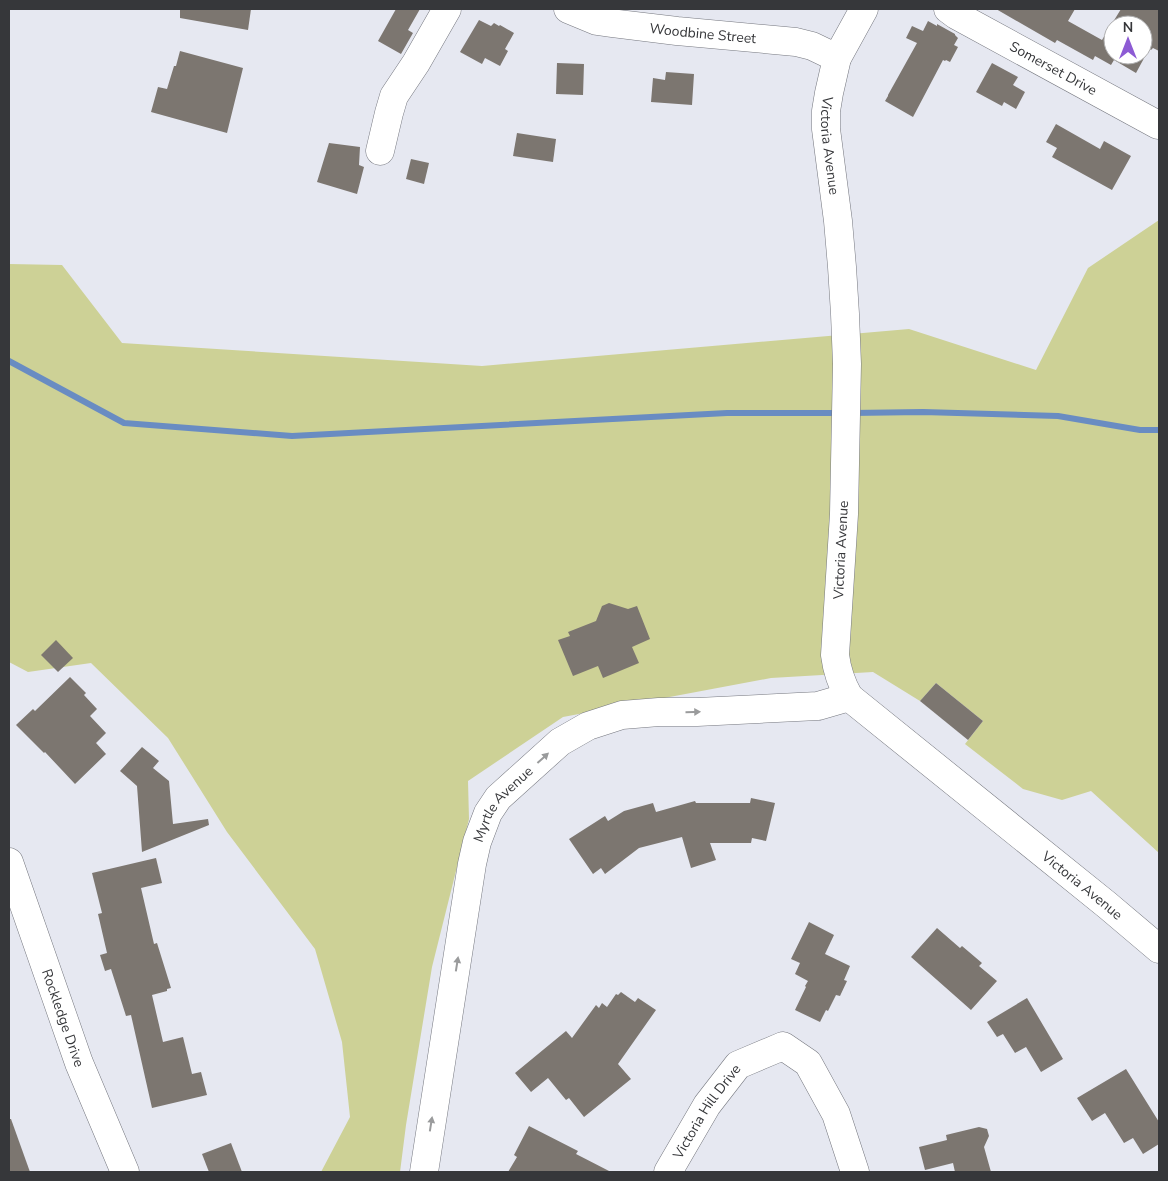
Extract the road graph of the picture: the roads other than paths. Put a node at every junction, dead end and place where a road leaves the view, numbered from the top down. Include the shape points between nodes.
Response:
1 (447, 9) edge
2 (568, 9) edge
3 (864, 9) edge
4 (948, 9) edge
5 (837, 58) junction
6 (1159, 124) edge
7 (380, 151) dead end
8 (849, 697) junction
9 (9, 862) edge
10 (1159, 949) edge
11 (125, 1172) edge
12 (424, 1172) edge
13 (668, 1172) edge
14 (855, 1172) edge

1 - 7 street via 394,96
2 - 5 street, Woodbine Street via 597,21 796,42
3 - 5 street, Victoria Avenue
4 - 6 street, Somerset Drive
5 - 8 street, Victoria Avenue via 826,111 841,258 846,364 844,514 834,655 836,669
8 - 10 street, Victoria Avenue
12 -> 8 street, Myrtle Avenue via 472,864 488,813 498,798 560,742 588,726 622,715 818,706
9 - 11 street, Rockledge Drive via 80,1063
13 - 14 street, Victoria Hill Drive via 706,1104 738,1065 783,1046 808,1062 836,1114

